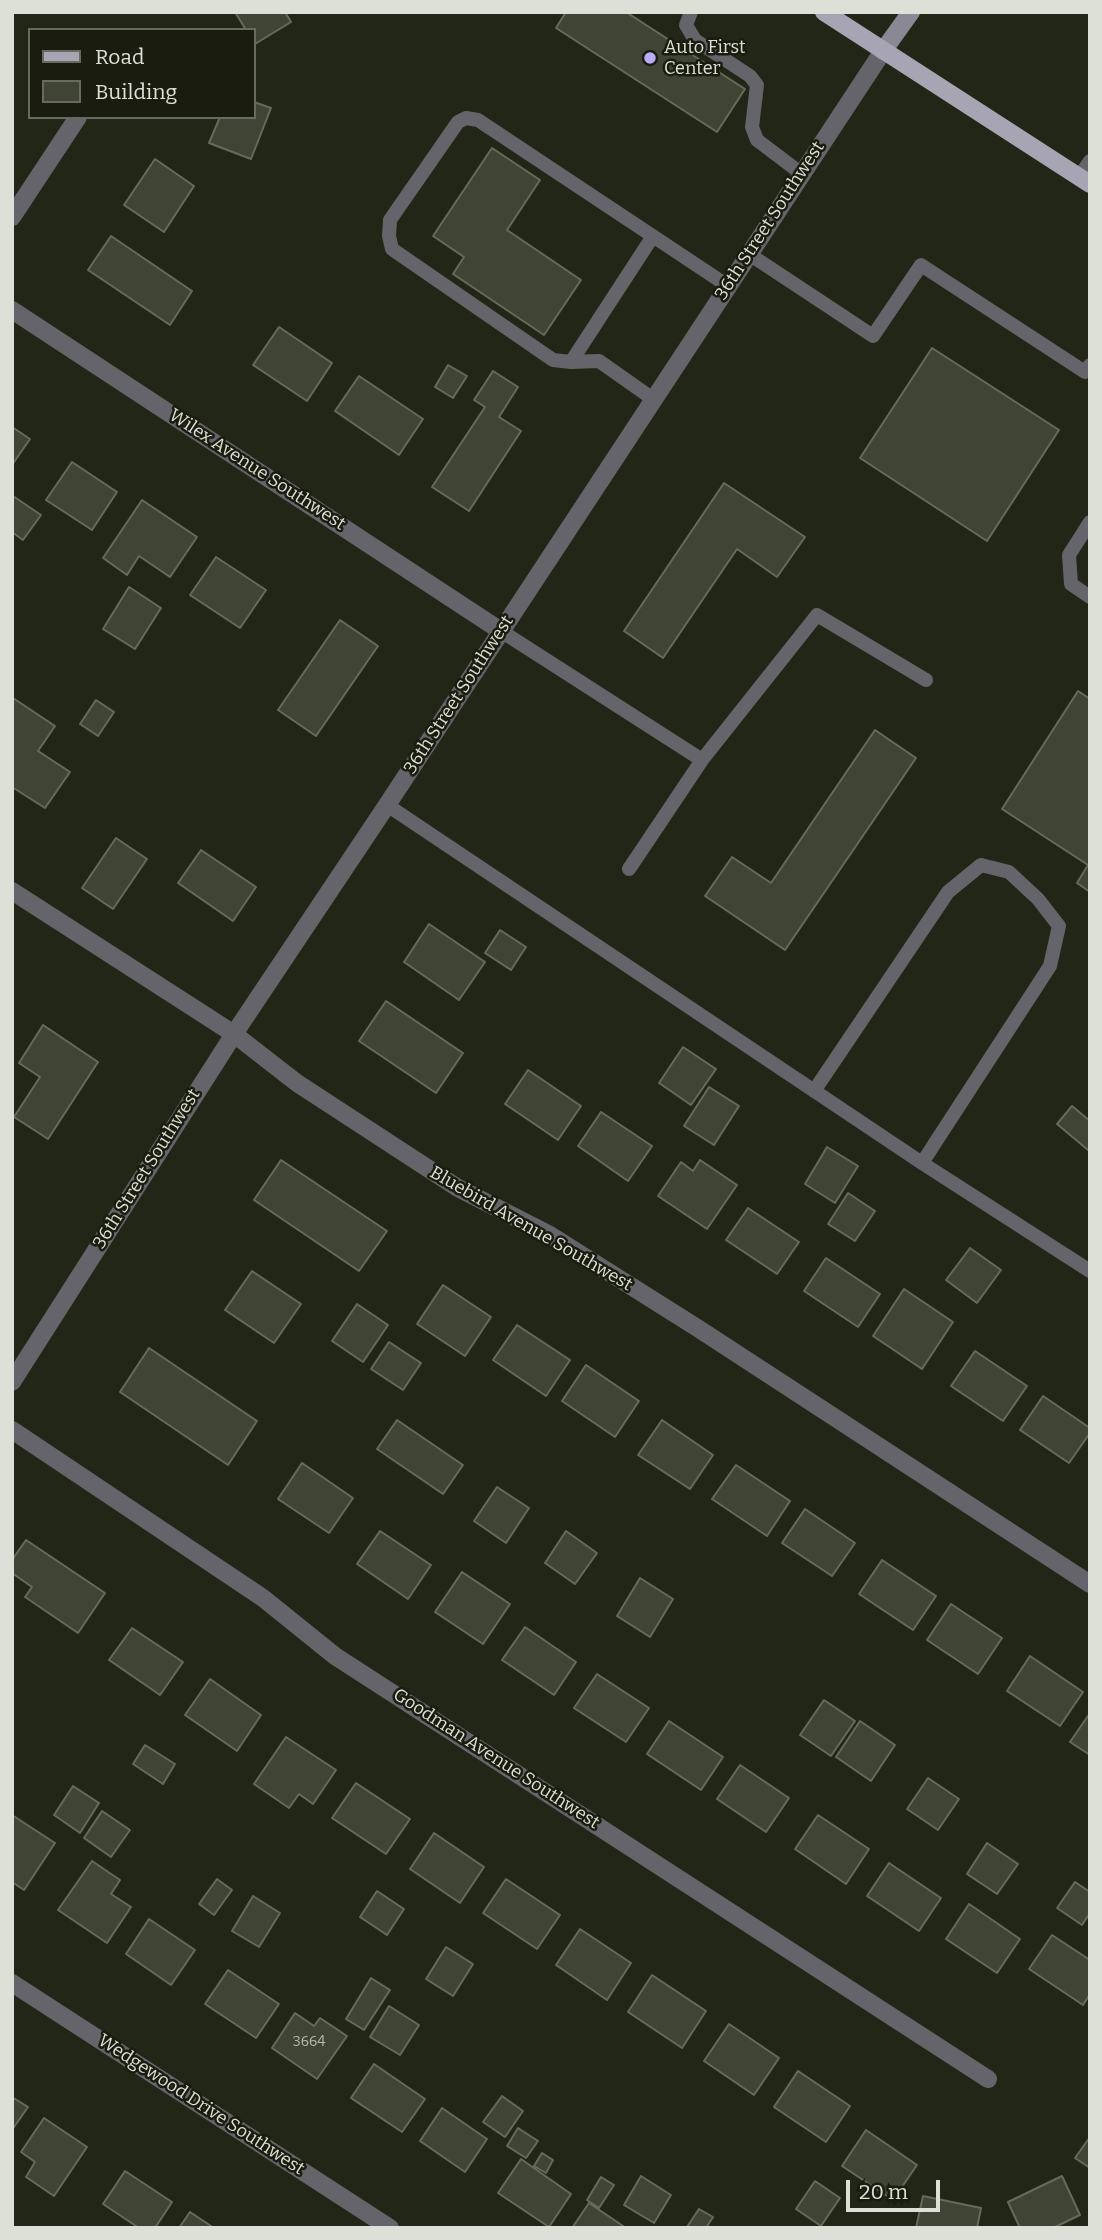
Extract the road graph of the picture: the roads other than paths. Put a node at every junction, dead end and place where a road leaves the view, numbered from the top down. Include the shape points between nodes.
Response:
1 (691, 12) edge
2 (824, 12) edge
3 (911, 12) edge
4 (883, 51) junction
5 (77, 119) edge
6 (1090, 161) edge
7 (802, 174) junction
8 (1084, 180) edge
9 (12, 217) edge
10 (653, 236) junction
11 (749, 254) junction
12 (728, 286) junction
13 (12, 310) edge
14 (571, 362) junction
15 (1090, 365) edge
16 (653, 399) junction
17 (1090, 522) edge
18 (1090, 597) edge
19 (501, 631) junction
20 (926, 681) dead end
21 (702, 760) junction
22 (387, 805) junction
23 (629, 869) dead end
24 (12, 891) edge
25 (234, 1034) junction
26 (814, 1091) junction
27 (922, 1163) junction
28 (1090, 1271) edge
29 (12, 1382) edge
30 (12, 1430) edge
31 (1090, 1584) edge
32 (12, 1983) edge
33 (988, 2079) dead end
34 (390, 2228) edge

1 - 7 lane via 686,25 695,40 757,85 751,127 757,140
2 - 4 main road
3 - 4 street, 36th Street Southwest
4 - 7 street, 36th Street Southwest
4 - 8 main road
5 - 9 street
6 - 8 lane
7 - 11 street, 36th Street Southwest
10 - 12 lane
10 - 14 lane
10 - 14 lane via 478,120 466,118 458,122 390,220 392,249 553,360
11 - 12 street, 36th Street Southwest
11 - 15 lane via 873,336 921,265 1085,372
12 - 16 street, 36th Street Southwest
13 - 19 street, Wilex Avenue Southwest
14 - 16 lane via 599,361
16 - 19 street, 36th Street Southwest
17 - 18 lane via 1069,555 1071,584
19 - 21 lane
19 - 22 street, 36th Street Southwest
20 - 21 lane via 817,615
21 - 23 lane
22 - 25 street, 36th Street Southwest
22 - 26 lane
24 - 25 street, Bluebird Avenue Southwest
25 - 29 street, 36th Street Southwest
25 - 31 street, Bluebird Avenue Southwest via 297,1083 458,1188 550,1235
26 - 27 lane
26 - 27 lane via 948,892 981,864 1010,872 1059,926 1050,966
27 - 28 lane
30 - 33 street, Goodman Avenue Southwest via 263,1598 335,1656
32 - 34 street, Wedgewood Drive Southwest

